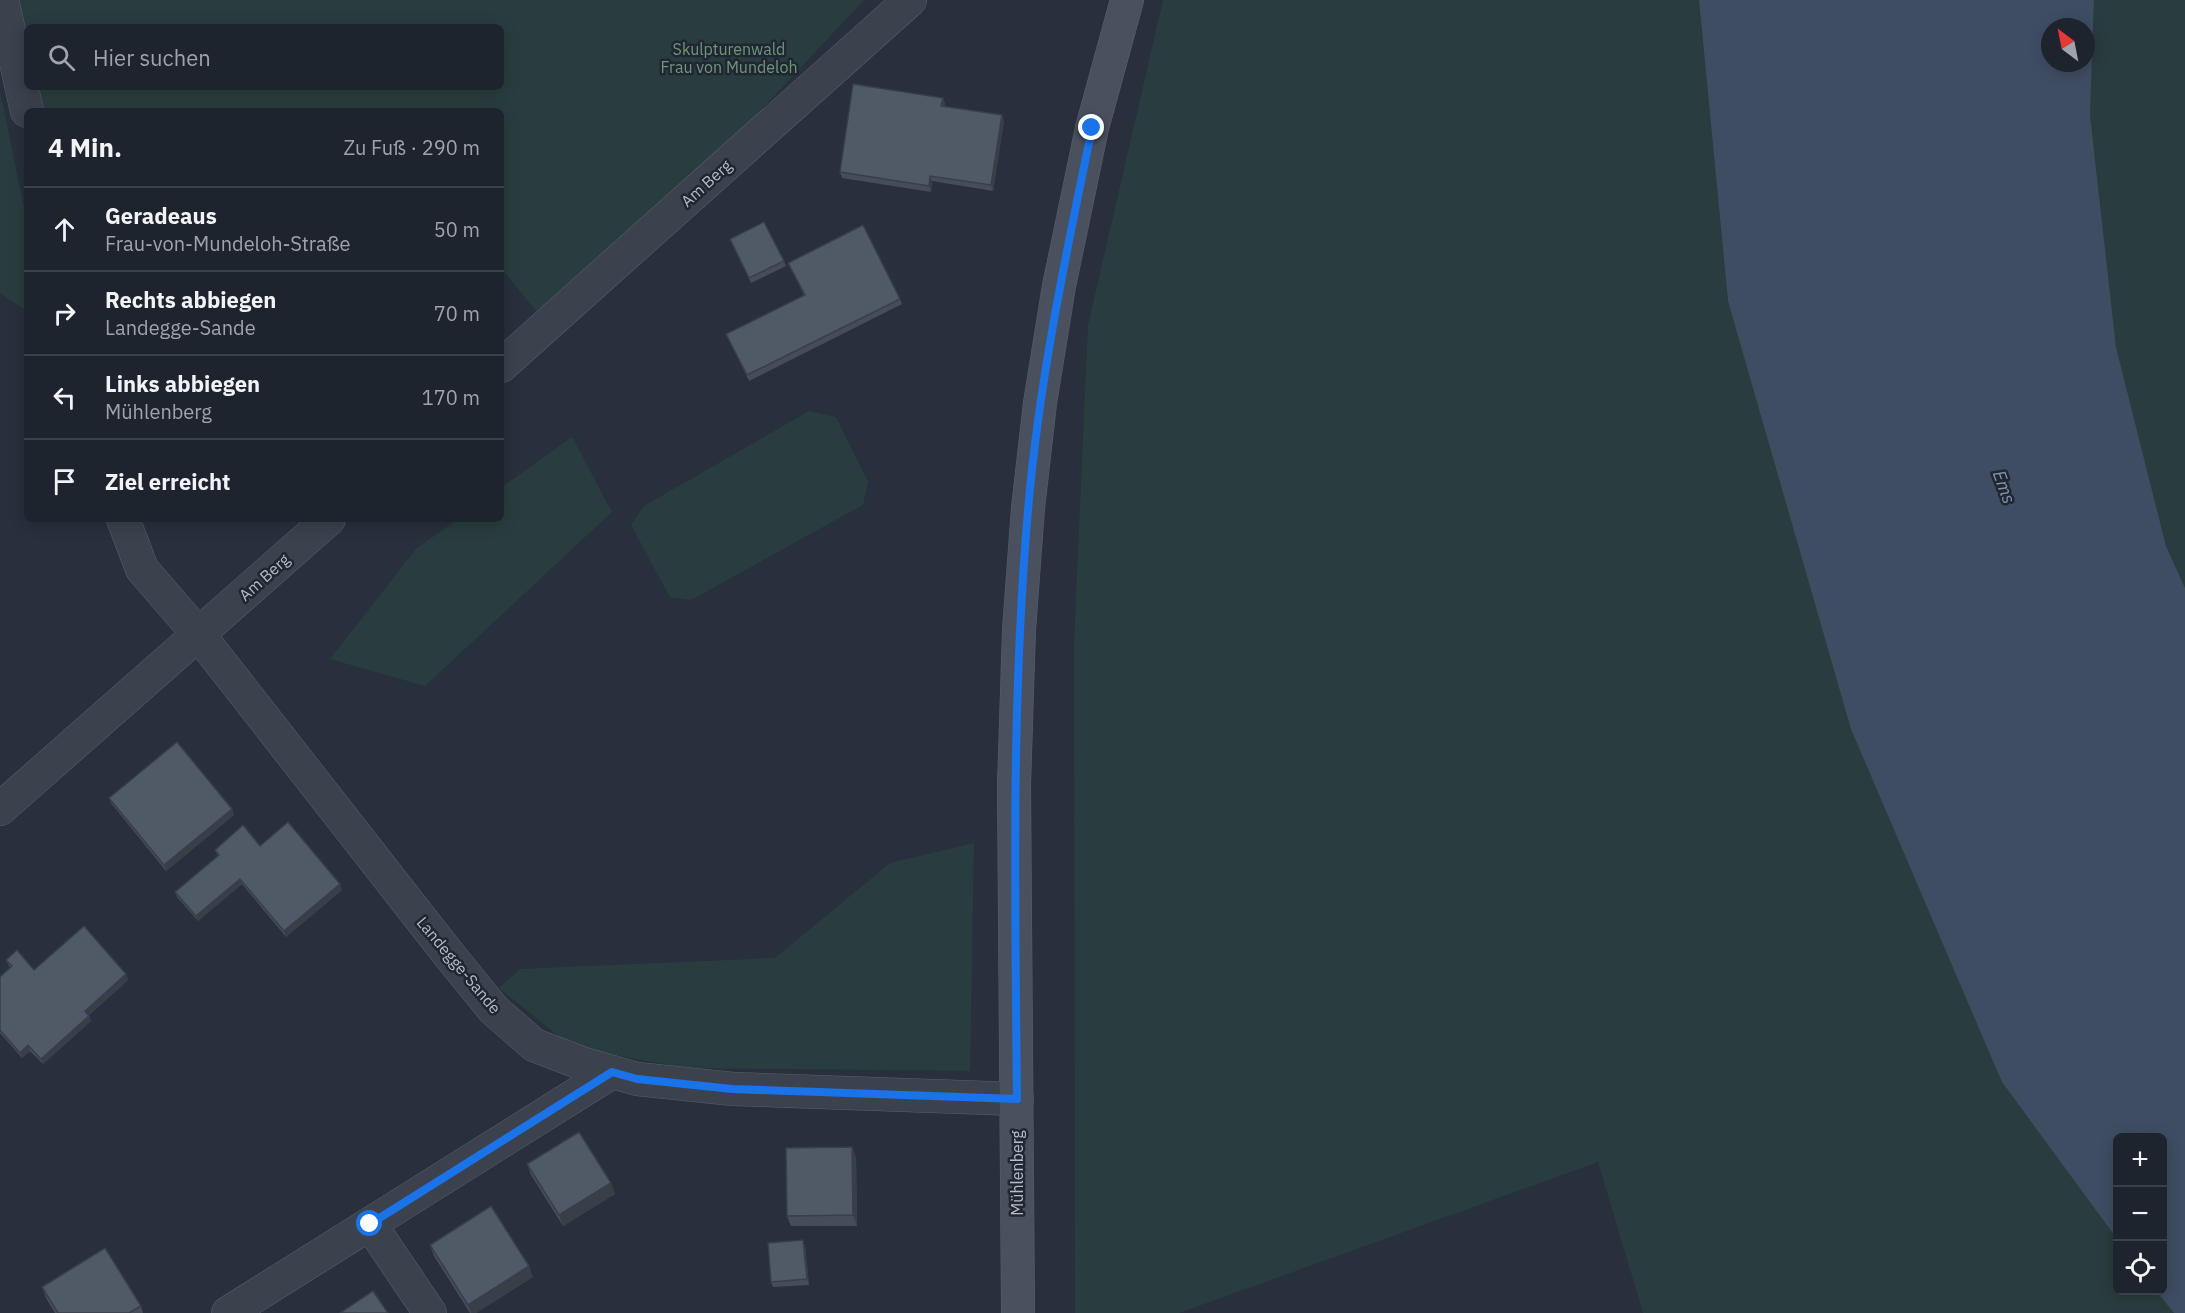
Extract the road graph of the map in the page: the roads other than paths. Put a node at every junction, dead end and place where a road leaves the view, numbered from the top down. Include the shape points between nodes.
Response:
1 (2, 0) edge
2 (910, 0) edge
3 (1127, 0) edge
4 (26, 108) edge
5 (504, 363) edge
6 (124, 522) edge
7 (326, 522) edge
8 (200, 635) junction
9 (0, 809) edge
10 (612, 1072) junction
11 (1017, 1099) junction
12 (370, 1224) junction
13 (228, 1313) edge
14 (430, 1313) edge
15 (1018, 1313) edge

1 - 4 street
2 - 5 street, Am Berg
3 - 11 main road, Mühlenberg via 1092,128 1059,286 1028,508 1014,785
6 - 8 street, Landegge-Sande via 142,569
7 - 8 street, Am Berg
8 - 9 street
8 - 10 street, Landegge-Sande via 494,1010 534,1045
10 - 11 street, Landegge-Sande via 637,1079 732,1089
10 - 12 street
11 - 15 main road, Mühlenberg
12 - 13 street
12 - 14 street

